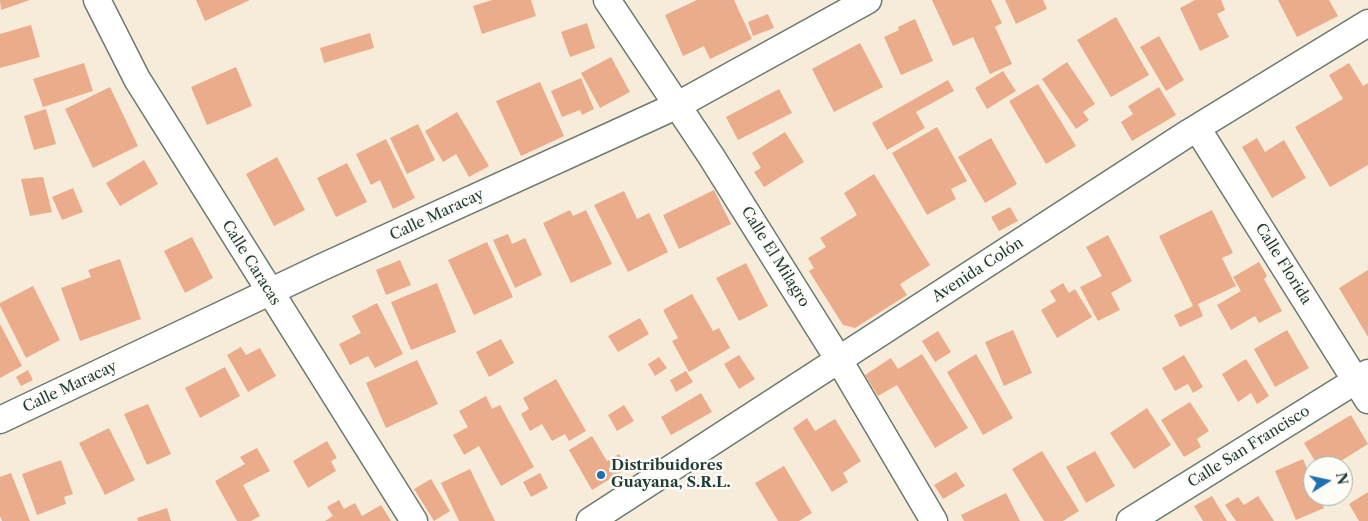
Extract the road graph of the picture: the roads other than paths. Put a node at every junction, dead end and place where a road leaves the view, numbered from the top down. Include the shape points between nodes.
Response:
1 (97, 0) edge
2 (607, 0) edge
3 (868, 0) edge
4 (1368, 23) edge
5 (678, 105) junction
6 (1197, 128) junction
7 (269, 292) junction
8 (839, 360) junction
9 (1364, 384) edge
10 (0, 420) edge
11 (414, 521) edge
12 (590, 521) edge
13 (934, 521) edge
14 (1130, 521) edge

1 - 7 street, Calle Caracas via 136,79
2 - 5 street, Calle El Milagro
3 - 5 street, Calle Maracay
4 - 6 street, Avenida Colón
5 - 7 street, Calle Maracay
5 - 8 street, Calle El Milagro
6 - 8 street, Avenida Colón
6 - 9 street, Calle Florida
7 - 10 street, Calle Maracay
7 - 11 street, Calle Caracas
8 - 12 street, Avenida Colón
8 - 13 street, Calle El Milagro
9 - 14 street, Calle San Francisco

